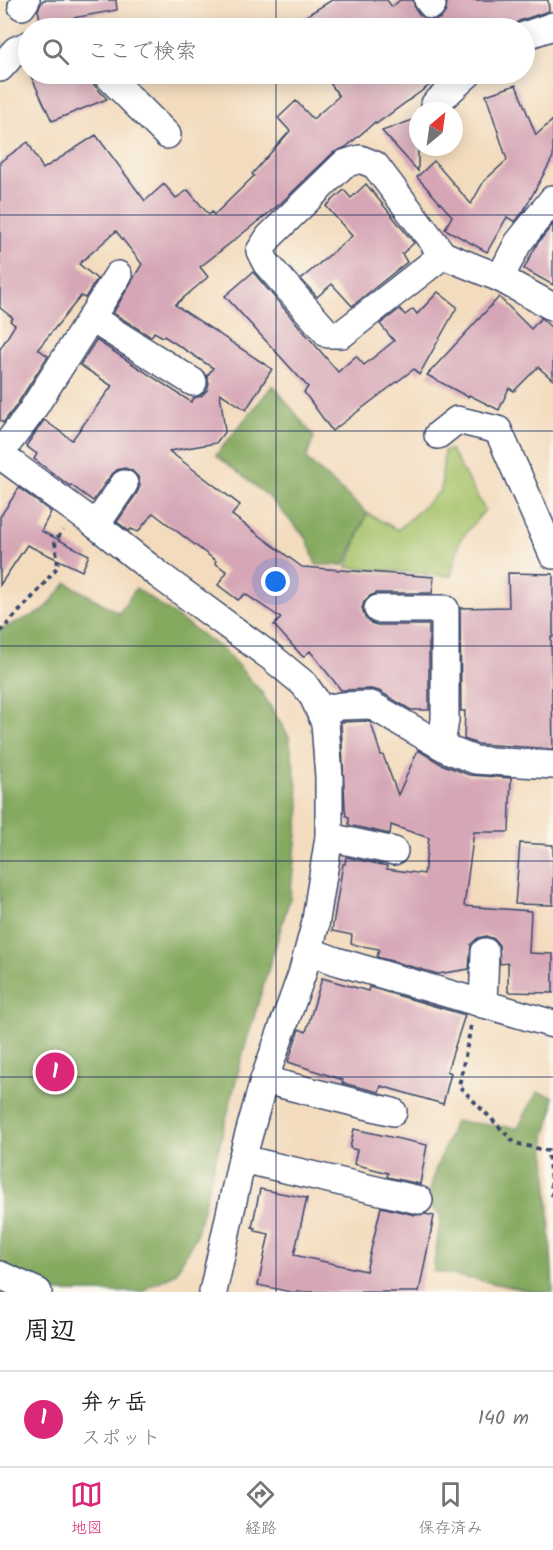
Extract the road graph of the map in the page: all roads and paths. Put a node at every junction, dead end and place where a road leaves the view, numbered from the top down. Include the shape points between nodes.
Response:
1 (553, 26) edge
2 (535, 32) edge
3 (18, 49) edge
4 (0, 68) edge
5 (116, 84) edge
6 (457, 84) edge
7 (437, 102) edge
8 (167, 135) dead end
9 (553, 199) edge
10 (443, 255) junction
11 (118, 275) dead end
12 (500, 278) junction
13 (553, 307) edge
14 (91, 318) junction
15 (193, 381) dead end
16 (438, 435) dead end
17 (0, 454) edge
18 (124, 484) dead end
19 (66, 525) dead end
20 (96, 525) junction
21 (553, 555) edge
22 (378, 609) dead end
23 (0, 632) edge
24 (320, 710) junction
25 (441, 745) junction
26 (553, 765) edge
27 (329, 837) junction
28 (394, 850) dead end
29 (309, 951) junction
30 (485, 952) dead end
31 (480, 1003) junction
32 (553, 1024) edge
33 (264, 1080) junction
34 (393, 1112) dead end
35 (242, 1159) junction
36 (419, 1200) dead end
37 (553, 1201) edge
38 (0, 1275) edge
39 (38, 1292) edge
40 (213, 1292) edge

1 - 2 street
3 - 4 street
5 - 8 street
6 - 7 street
9 - 12 street via 518,243
10 - 10 street via 342,334 328,334 266,263 260,250 344,164 360,159 375,165
10 - 12 street
11 - 14 street
12 - 13 street
14 - 15 street
14 - 17 street
16 - 21 street via 456,420 498,430
17 - 20 street
18 - 20 street
19 - 23 path via 55,542 58,566
20 - 24 street via 304,684
22 - 25 street via 445,609 445,720
24 - 25 street via 371,705
24 - 27 street via 325,723 329,777
25 - 26 street via 475,759
27 - 28 street
27 - 29 street
29 - 31 street
29 - 33 street
30 - 31 street
31 - 32 street
31 - 37 path via 459,1086 515,1143 548,1151
33 - 34 street
33 - 35 street
35 - 36 street
35 - 40 street
38 - 39 street

